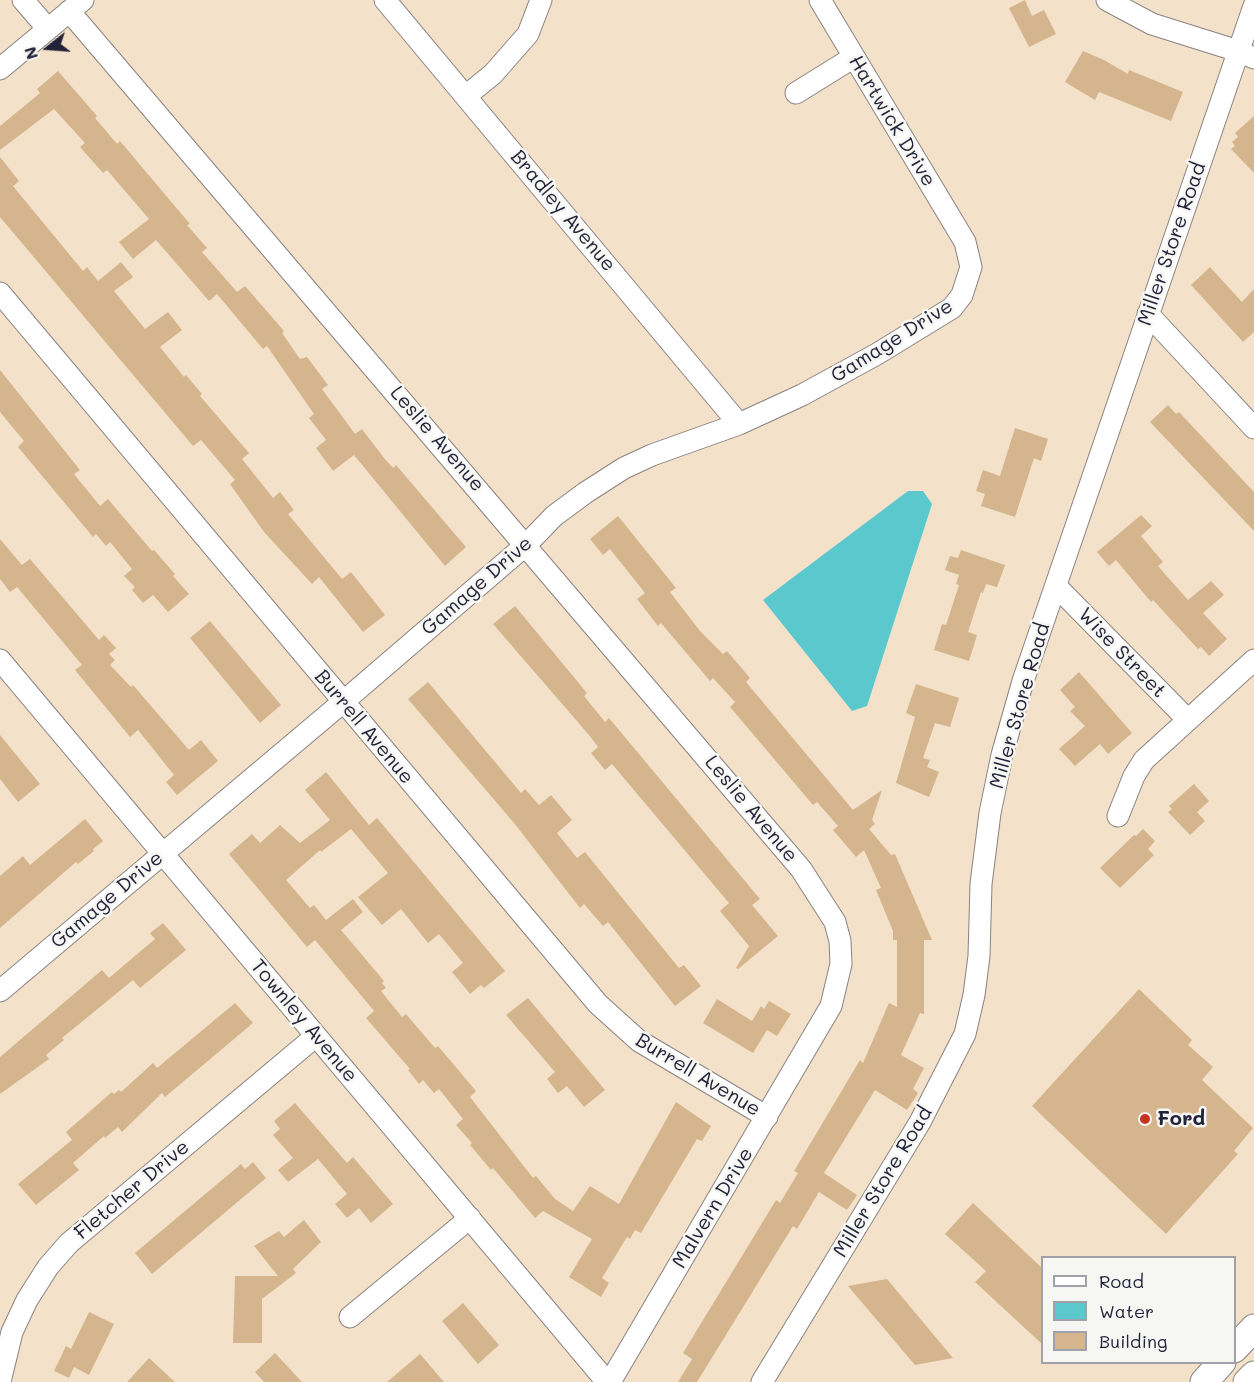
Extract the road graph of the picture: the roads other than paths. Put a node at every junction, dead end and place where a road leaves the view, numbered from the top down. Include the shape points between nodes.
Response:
1 (23, 0) edge
2 (385, 0) edge
3 (541, 0) edge
4 (820, 0) edge
5 (1107, 0) edge
6 (76, 6) edge
7 (1254, 6) edge
8 (48, 29) junction
9 (1246, 54) edge
10 (854, 57) junction
11 (0, 69) edge
12 (796, 93) dead end
13 (466, 95) junction
14 (965, 242) joint
15 (0, 293) edge
16 (1148, 314) junction
17 (739, 424) junction
18 (1254, 428) edge
19 (527, 544) junction
20 (1057, 587) junction
21 (0, 660) edge
22 (1254, 660) edge
23 (343, 702) junction
24 (1187, 720) junction
25 (1118, 816) dead end
26 (163, 852) junction
27 (801, 869) joint
28 (0, 991) edge
29 (316, 1036) junction
30 (767, 1117) junction
31 (470, 1218) junction
32 (350, 1317) dead end
33 (1254, 1328) edge
34 (1236, 1347) edge
35 (1220, 1364) edge
36 (1254, 1375) edge
37 (0, 1382) edge
38 (608, 1382) edge
39 (762, 1382) edge
40 (1204, 1382) edge
41 (1247, 1382) edge

1 - 8 street
2 - 13 street, Bradley Avenue
3 - 13 street via 528,34 511,55
4 - 10 street, Hartwick Drive
5 - 9 street via 1152,24
6 - 8 street
6 - 19 street, Leslie Avenue
7 - 9 street, Miller Store Road
8 - 11 street
9 - 16 street, Miller Store Road
10 - 12 street
10 - 14 street, Hartwick Drive
13 - 17 street, Bradley Avenue
14 - 17 street, Gamage Drive via 970,267 968,283 952,308 802,395
15 - 23 street, Burrell Avenue
16 - 18 street
16 - 20 street, Miller Store Road
17 - 19 street, Gamage Drive via 624,468 562,510
19 - 23 street, Gamage Drive
19 - 27 street, Leslie Avenue
20 - 24 street, Wise Street
20 - 39 street, Miller Store Road via 1023,681 990,813 981,884 978,966 965,1034 920,1122
21 - 26 street, Townley Avenue
22 - 24 street
23 - 26 street, Gamage Drive
23 - 30 street, Burrell Avenue via 612,1019 639,1041
24 - 25 street via 1144,760
26 - 28 street, Gamage Drive
26 - 29 street, Townley Avenue
27 - 30 street, Malvern Drive via 836,922 842,964 831,1006
29 - 31 street, Townley Avenue
29 - 37 street, Fletcher Drive via 69,1243 27,1300 12,1332
30 - 38 street, Malvern Drive
31 - 32 street
31 - 38 street, Townley Avenue
33 - 34 main road
35 - 40 main road
36 - 41 main road

